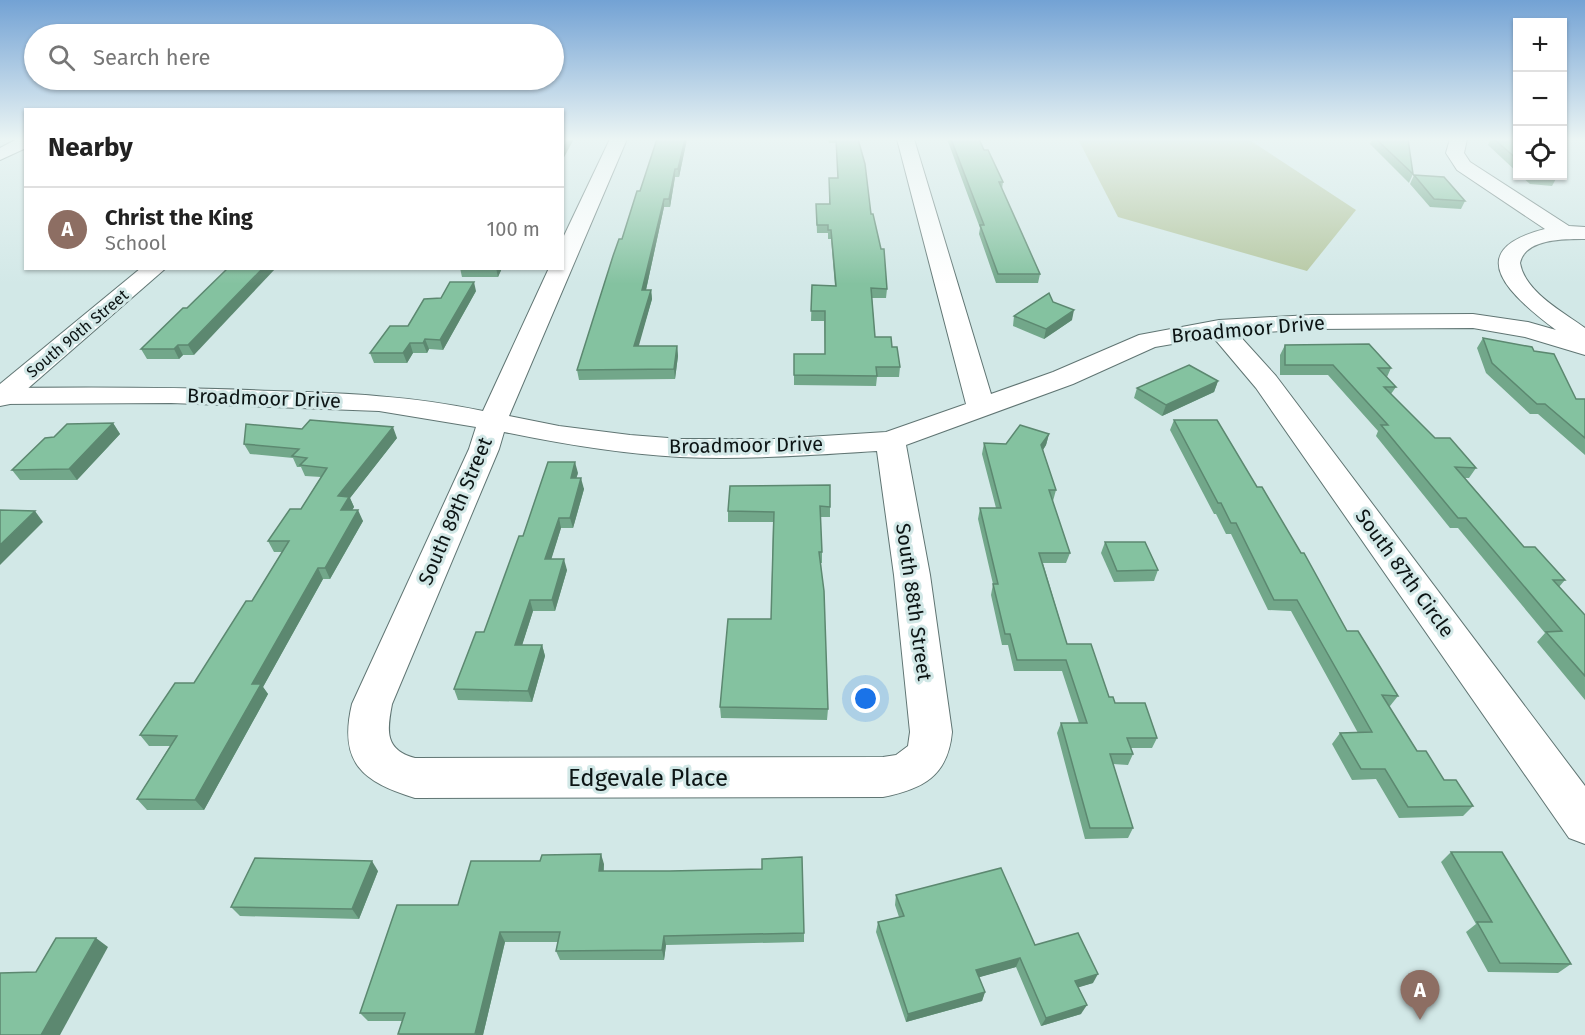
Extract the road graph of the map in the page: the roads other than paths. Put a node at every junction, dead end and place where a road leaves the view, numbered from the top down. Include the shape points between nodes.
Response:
1 (597, 187) edge
2 (919, 187) edge
3 (1499, 187) edge
4 (1574, 233) edge
5 (564, 262) edge
6 (153, 270) edge
7 (561, 270) edge
8 (1524, 291) junction
9 (1473, 321) junction
10 (1219, 328) junction
11 (1585, 340) edge
12 (1585, 347) edge
13 (1, 397) edge
14 (981, 407) junction
15 (493, 420) junction
16 (890, 441) junction
17 (375, 756) joint
18 (922, 761) joint
19 (1585, 823) edge

1 - 5 street, South 89th Street
2 - 14 street
3 - 4 street
4 - 8 street via 1548,234 1516,249 1508,266
6 - 13 street, South 90th Street
7 - 15 street, South 89th Street
8 - 9 street, Broadmoor Drive via 1514,306 1490,318
8 - 11 street
9 - 10 street, Broadmoor Drive via 1311,322
9 - 12 street, Broadmoor Drive via 1528,330
10 - 14 street, Broadmoor Drive via 1148,340 1063,378
10 - 19 street, South 87th Circle via 1266,382
13 - 15 street, Broadmoor Drive via 171,395 330,399
14 - 16 street, Broadmoor Drive
15 - 16 street, Broadmoor Drive via 560,435 681,448 776,448
15 - 17 street, South 89th Street via 484,449 372,704 366,726 368,744
16 - 18 street, South 88th Street via 912,575 931,732 929,751
17 - 18 street, Edgevale Place via 399,774 415,778 883,777 912,770

